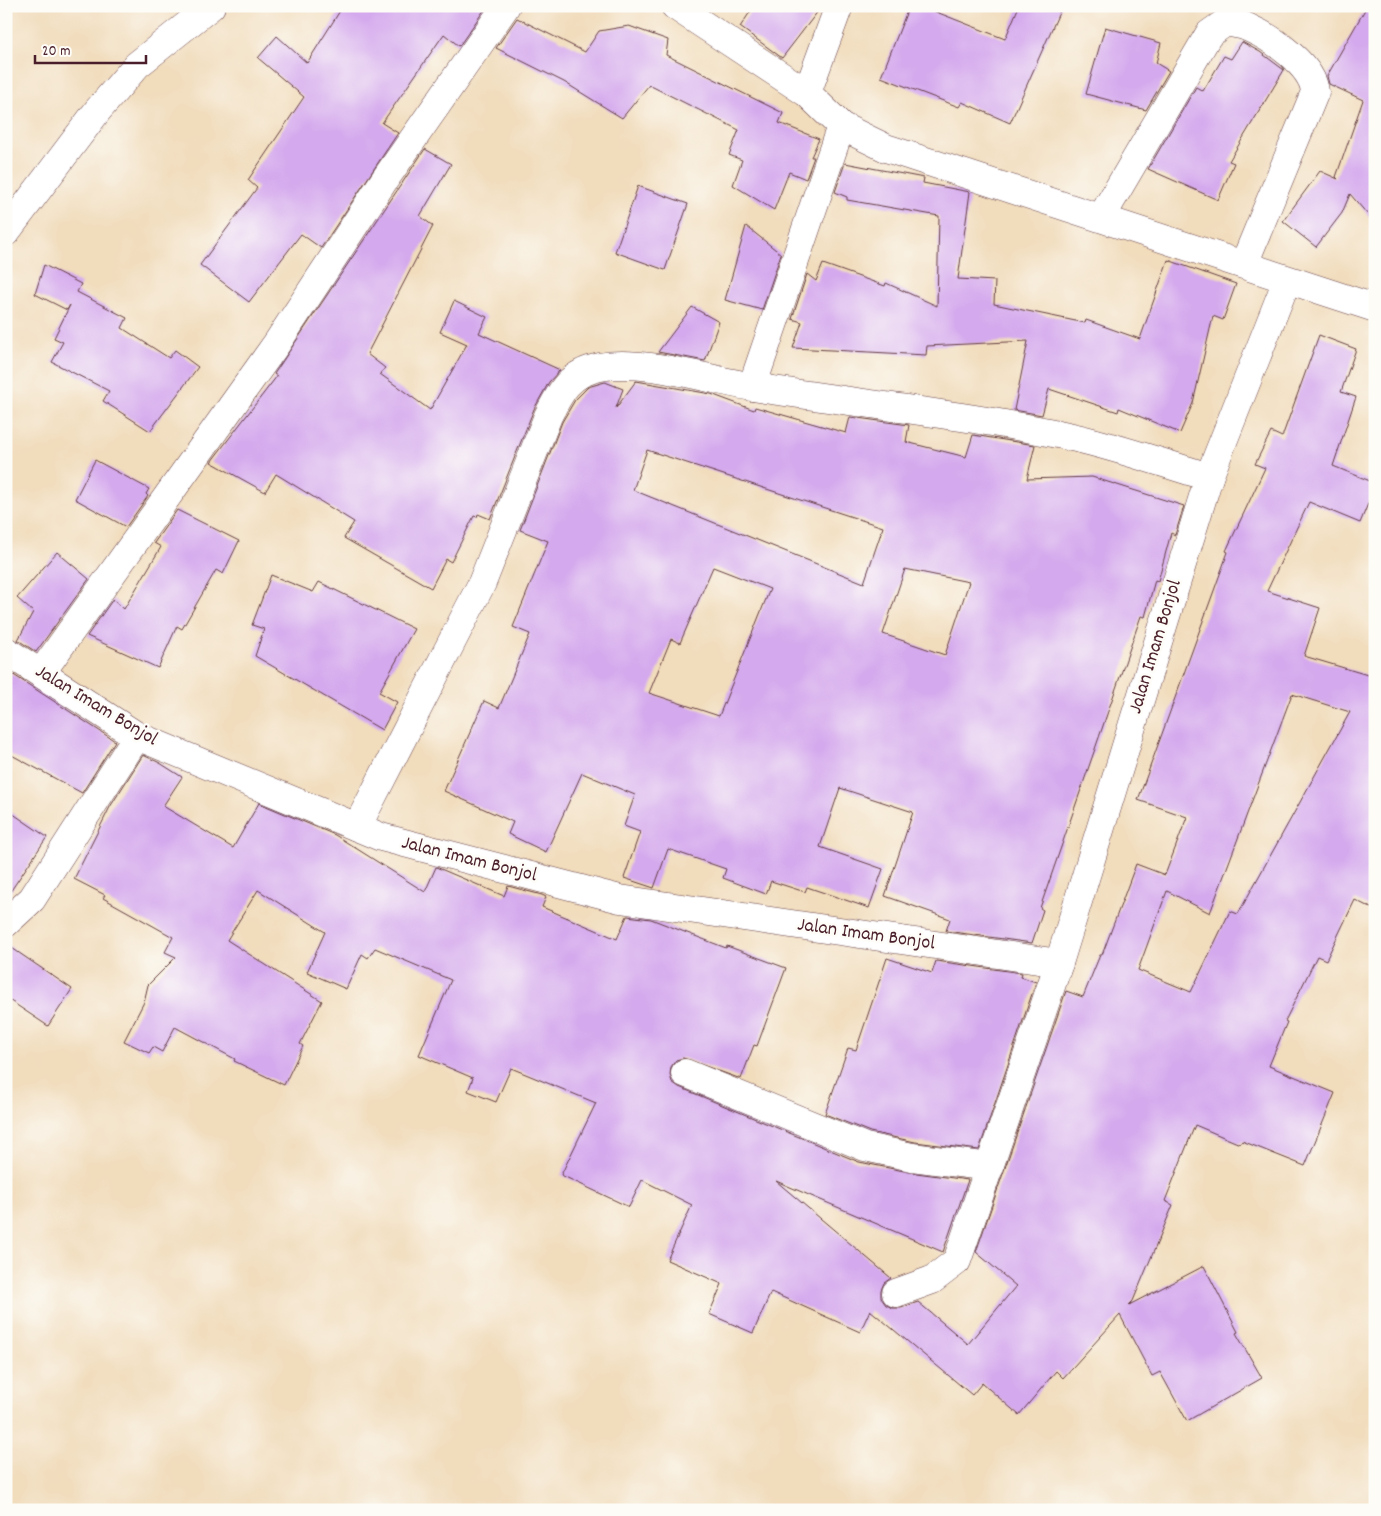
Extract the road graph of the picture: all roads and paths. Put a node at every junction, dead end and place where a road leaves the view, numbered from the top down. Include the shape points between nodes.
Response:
1 (211, 6) edge
2 (506, 6) edge
3 (675, 6) edge
4 (839, 6) edge
5 (806, 93) junction
6 (841, 126) junction
7 (1101, 218) junction
8 (6, 232) edge
9 (1244, 264) junction
10 (1287, 280) junction
11 (1375, 308) edge
12 (752, 387) junction
13 (1209, 477) junction
14 (6, 651) edge
15 (40, 673) junction
16 (137, 736) junction
17 (357, 827) junction
18 (6, 923) edge
19 (1058, 963) junction
20 (685, 1073) dead end
21 (990, 1167) junction
22 (896, 1293) dead end
23 (6, 1504) edge
24 (16, 1510) edge

1 - 8 street via 137,65 98,110
2 - 15 street via 277,343
3 - 5 street
4 - 5 street
5 - 6 street
6 - 7 street via 886,148
6 - 12 street
7 - 9 street
7 - 9 street via 1209,34 1226,22 1248,27 1300,63 1314,82 1315,92
9 - 10 street
10 - 11 street
10 - 13 street, Jalan Imam Bonjol
12 - 13 street via 901,407 1065,435
12 - 17 street via 633,365 601,366 577,374 559,393 482,583
13 - 19 street, Jalan Imam Bonjol
14 - 15 street, Jalan Imam Bonjol
15 - 16 street, Jalan Imam Bonjol
16 - 17 street, Jalan Imam Bonjol
16 - 18 street via 32,898
17 - 19 street, Jalan Imam Bonjol via 381,838 620,899
19 - 21 street
20 - 21 street via 866,1148
21 - 22 street via 957,1261 932,1280
23 - 24 path

